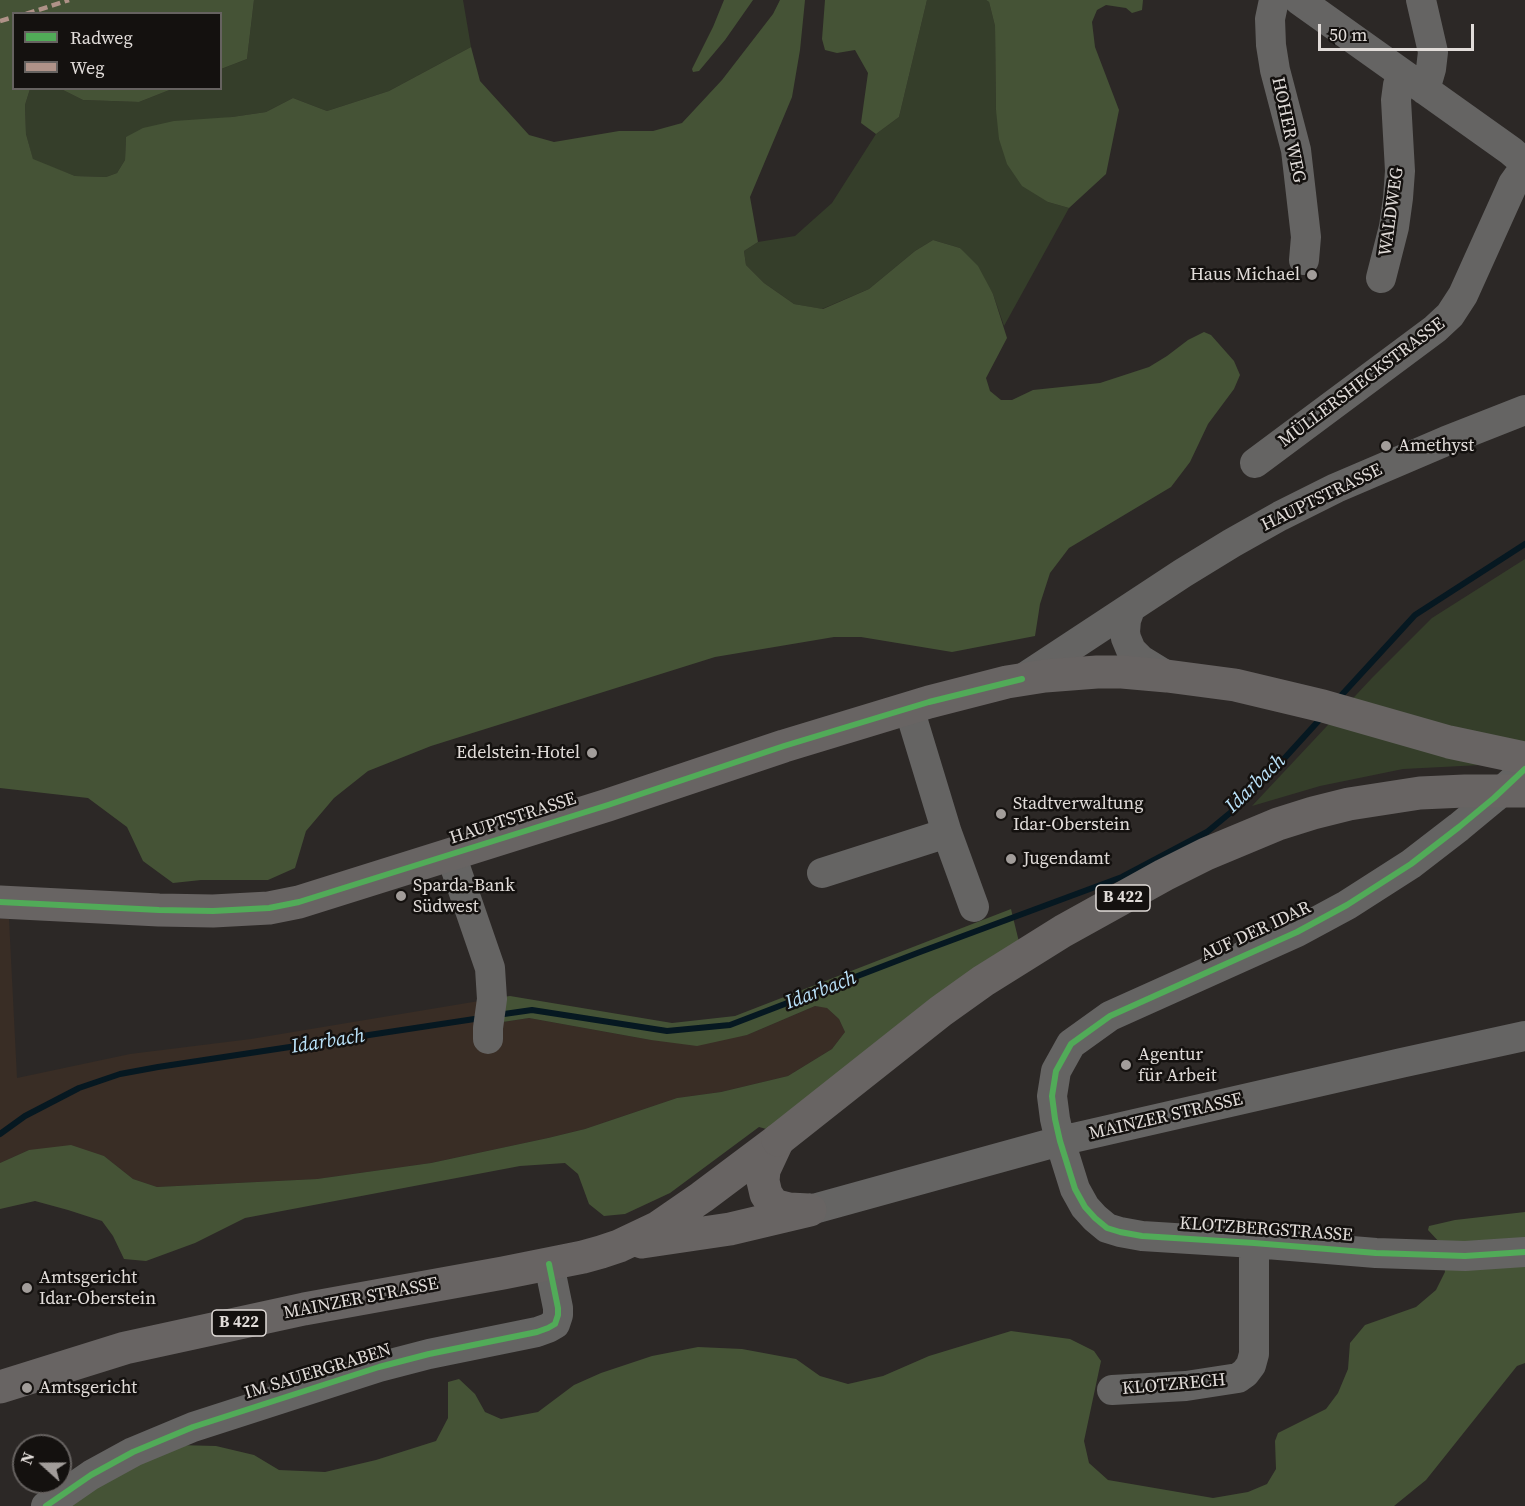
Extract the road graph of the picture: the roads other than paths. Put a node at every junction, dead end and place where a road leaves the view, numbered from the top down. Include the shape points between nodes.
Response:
1 (1274, 0) edge
2 (1421, 0) edge
3 (1305, 2) edge
4 (1414, 82) junction
5 (1525, 165) edge
6 (1304, 260) dead end
7 (1381, 278) dead end
8 (1525, 410) edge
9 (1255, 463) dead end
10 (1130, 609) junction
11 (1167, 676) junction
12 (1022, 679) junction
13 (909, 708) junction
14 (1525, 758) edge
15 (1525, 769) edge
16 (1525, 791) edge
17 (947, 833) junction
18 (451, 855) junction
19 (822, 873) dead end
20 (0, 902) edge
21 (974, 907) dead end
22 (488, 1034) dead end
23 (1525, 1036) edge
24 (778, 1140) junction
25 (1060, 1141) junction
26 (810, 1210) junction
27 (1254, 1243) junction
28 (619, 1246) junction
29 (1525, 1252) edge
30 (549, 1264) junction
31 (0, 1387) edge
32 (1112, 1390) dead end
33 (46, 1506) edge

1 - 6 street, HOHER WEG via 1271,45 1296,150 1306,237
2 - 4 street, WALDWEG via 1433,52 1431,69
3 - 4 street
4 - 5 street
4 - 7 street, WALDWEG via 1398,85 1398,198
5 - 9 street, MÜLLERSHECKSTRASSE via 1450,315
8 - 10 street, HAUPTSTRASSE via 1336,488 1232,543
10 - 11 street via 1125,632 1131,650
10 - 12 street, HAUPTSTRASSE
11 - 12 main road via 1097,672
11 - 14 main road via 1273,693 1411,732
12 - 13 main road, HAUPTSTRASSE
13 - 17 street
13 - 18 main road, HAUPTSTRASSE
15 - 25 street, AUF DER IDAR via 1412,864 1347,905 1297,932 1110,1016 1071,1044 1056,1071 1052,1096
16 - 24 main road, B 422, bridge via 1420,794 1349,804 1278,824 1206,854 1063,931 983,981
17 - 19 street
17 - 21 street
18 - 20 main road, HAUPTSTRASSE via 269,908 213,911
18 - 22 street via 490,968
23 - 25 street, MAINZER STRASSE
24 - 26 main road via 764,1170 766,1194 777,1206
24 - 28 main road, B 422 via 657,1228
25 - 26 street, MAINZER STRASSE
25 - 27 street, KLOTZBERGSTRASSE via 1085,1207 1107,1228 1142,1236
26 - 28 main road via 730,1229
27 - 29 street, KLOTZBERGSTRASSE via 1465,1256
27 - 32 street, KLOTZRECH via 1254,1354 1245,1373 1238,1378 1196,1384
28 - 30 main road, MAINZER STRASSE / B 422
30 - 31 main road, MAINZER STRASSE / B 422 via 304,1309 136,1346
30 - 33 street, IM SAUERGRABEN via 558,1315 555,1324 548,1328 379,1367 193,1427 91,1474

